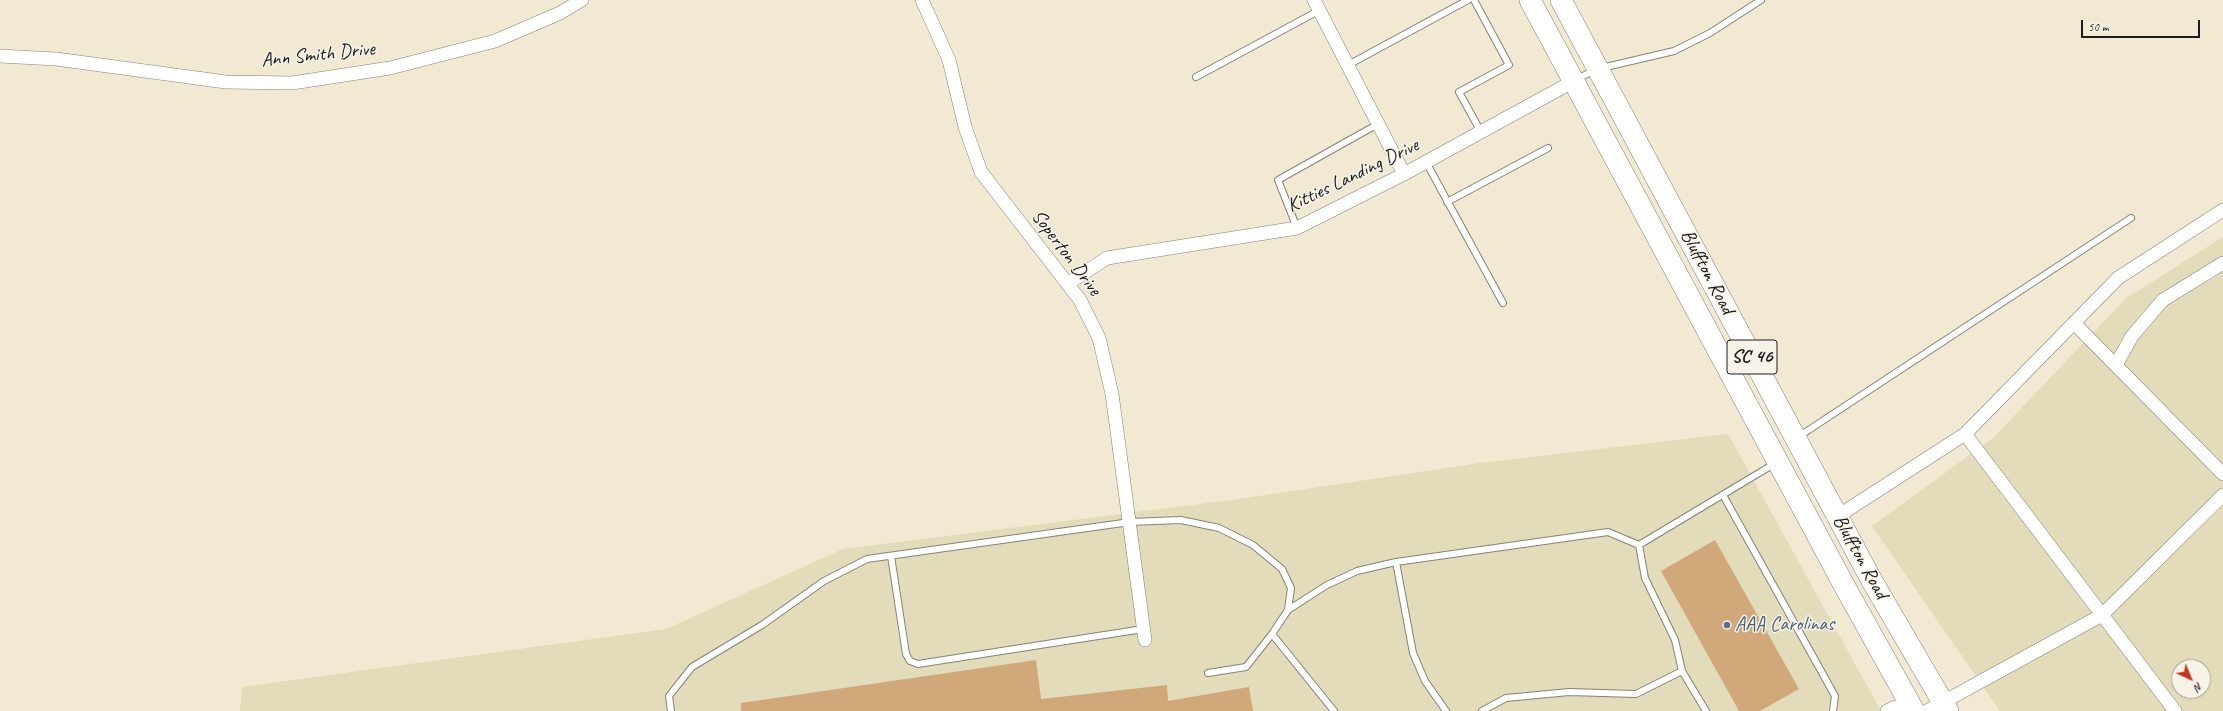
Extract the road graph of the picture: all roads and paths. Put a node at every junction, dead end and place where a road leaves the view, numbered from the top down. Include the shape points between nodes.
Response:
1 (922, 0) edge
2 (1468, 0) edge
3 (1474, 0) edge
4 (1530, 0) edge
5 (1561, 0) edge
6 (1761, 0) edge
7 (574, 2) edge
8 (1317, 5) edge
9 (0, 56) edge
10 (1348, 66) junction
11 (1597, 69) junction
12 (1196, 76) dead end
13 (1574, 80) junction
14 (1378, 124) junction
15 (1481, 132) junction
16 (1548, 148) dead end
17 (1426, 162) junction
18 (1404, 174) junction
19 (1447, 202) junction
20 (2223, 210) edge
21 (2131, 218) dead end
22 (1297, 228) junction
23 (2223, 263) edge
24 (1067, 284) junction
25 (1503, 303) dead end
26 (2074, 323) junction
27 (2116, 366) junction
28 (1965, 434) junction
29 (1796, 438) junction
30 (1778, 462) junction
31 (2223, 474) edge
32 (1723, 495) junction
33 (2223, 495) edge
34 (1838, 516) junction
35 (1130, 522) junction
36 (1639, 546) junction
37 (891, 556) junction
38 (1396, 562) junction
39 (1288, 610) junction
40 (2102, 615) junction
41 (1145, 634) joint
42 (1272, 634) junction
43 (1682, 671) junction
44 (1208, 673) dead end
45 (1939, 708) edge
46 (671, 711) edge
47 (1334, 711) edge
48 (1446, 711) edge
49 (1482, 711) edge
50 (1706, 711) edge
51 (1833, 711) edge
52 (1887, 711) edge
53 (1905, 711) edge
54 (1914, 711) edge
55 (2174, 711) edge

1 - 24 street, Soperton Drive via 949,60 965,127 981,172
2 - 10 lane
3 - 15 lane via 1509,65 1459,92
4 - 13 main road, Bluffton Road / SC 46
5 - 11 main road, Bluffton Road / SC 46
6 - 11 lane via 1710,33 1674,51
7 - 9 street, Ann Smith Drive via 495,41 390,68 292,83 226,82 56,59
8 - 10 street
8 - 12 lane
10 - 14 street
11 - 13 lane
11 - 29 main road, Bluffton Road / SC 46
13 - 15 street, Kitties Landing Drive
13 - 30 main road, Bluffton Road / SC 46
14 - 18 street
14 - 22 lane via 1278,180
15 - 17 street, Kitties Landing Drive
16 - 19 lane
17 - 18 street, Kitties Landing Drive
17 - 19 lane
18 - 22 street, Kitties Landing Drive
19 - 25 lane
20 - 26 street via 2118,278
21 - 29 lane
22 - 24 street, Kitties Landing Drive via 1107,258
23 - 27 street via 2163,300 2132,336
24 - 35 street, Soperton Drive via 1080,300 1099,338 1112,394
26 - 27 street
26 - 28 street
27 - 31 street
28 - 34 street
28 - 40 street
29 - 34 main road, Bluffton Road / SC 46
30 - 32 lane
30 - 54 main road, Bluffton Road / SC 46
32 - 36 lane
32 - 51 lane via 1835,696
33 - 40 street
34 - 45 main road, Bluffton Road / SC 46
35 - 37 lane
35 - 39 lane via 1181,520 1219,528 1254,544 1282,570 1291,588
35 - 41 street, Soperton Drive
36 - 38 lane via 1608,532
36 - 43 lane via 1645,578 1676,640
37 - 41 lane via 906,654 910,661 918,664
37 - 46 lane via 867,559 824,582 762,625 692,667 669,696
38 - 39 lane via 1357,571 1327,585
38 - 48 lane via 1413,653 1425,681
39 - 42 lane
40 - 45 street
40 - 55 street
42 - 44 lane via 1246,667
42 - 47 lane
43 - 49 lane via 1636,694 1569,692 1506,698
43 - 50 lane
52 - 53 street via 1895,706

